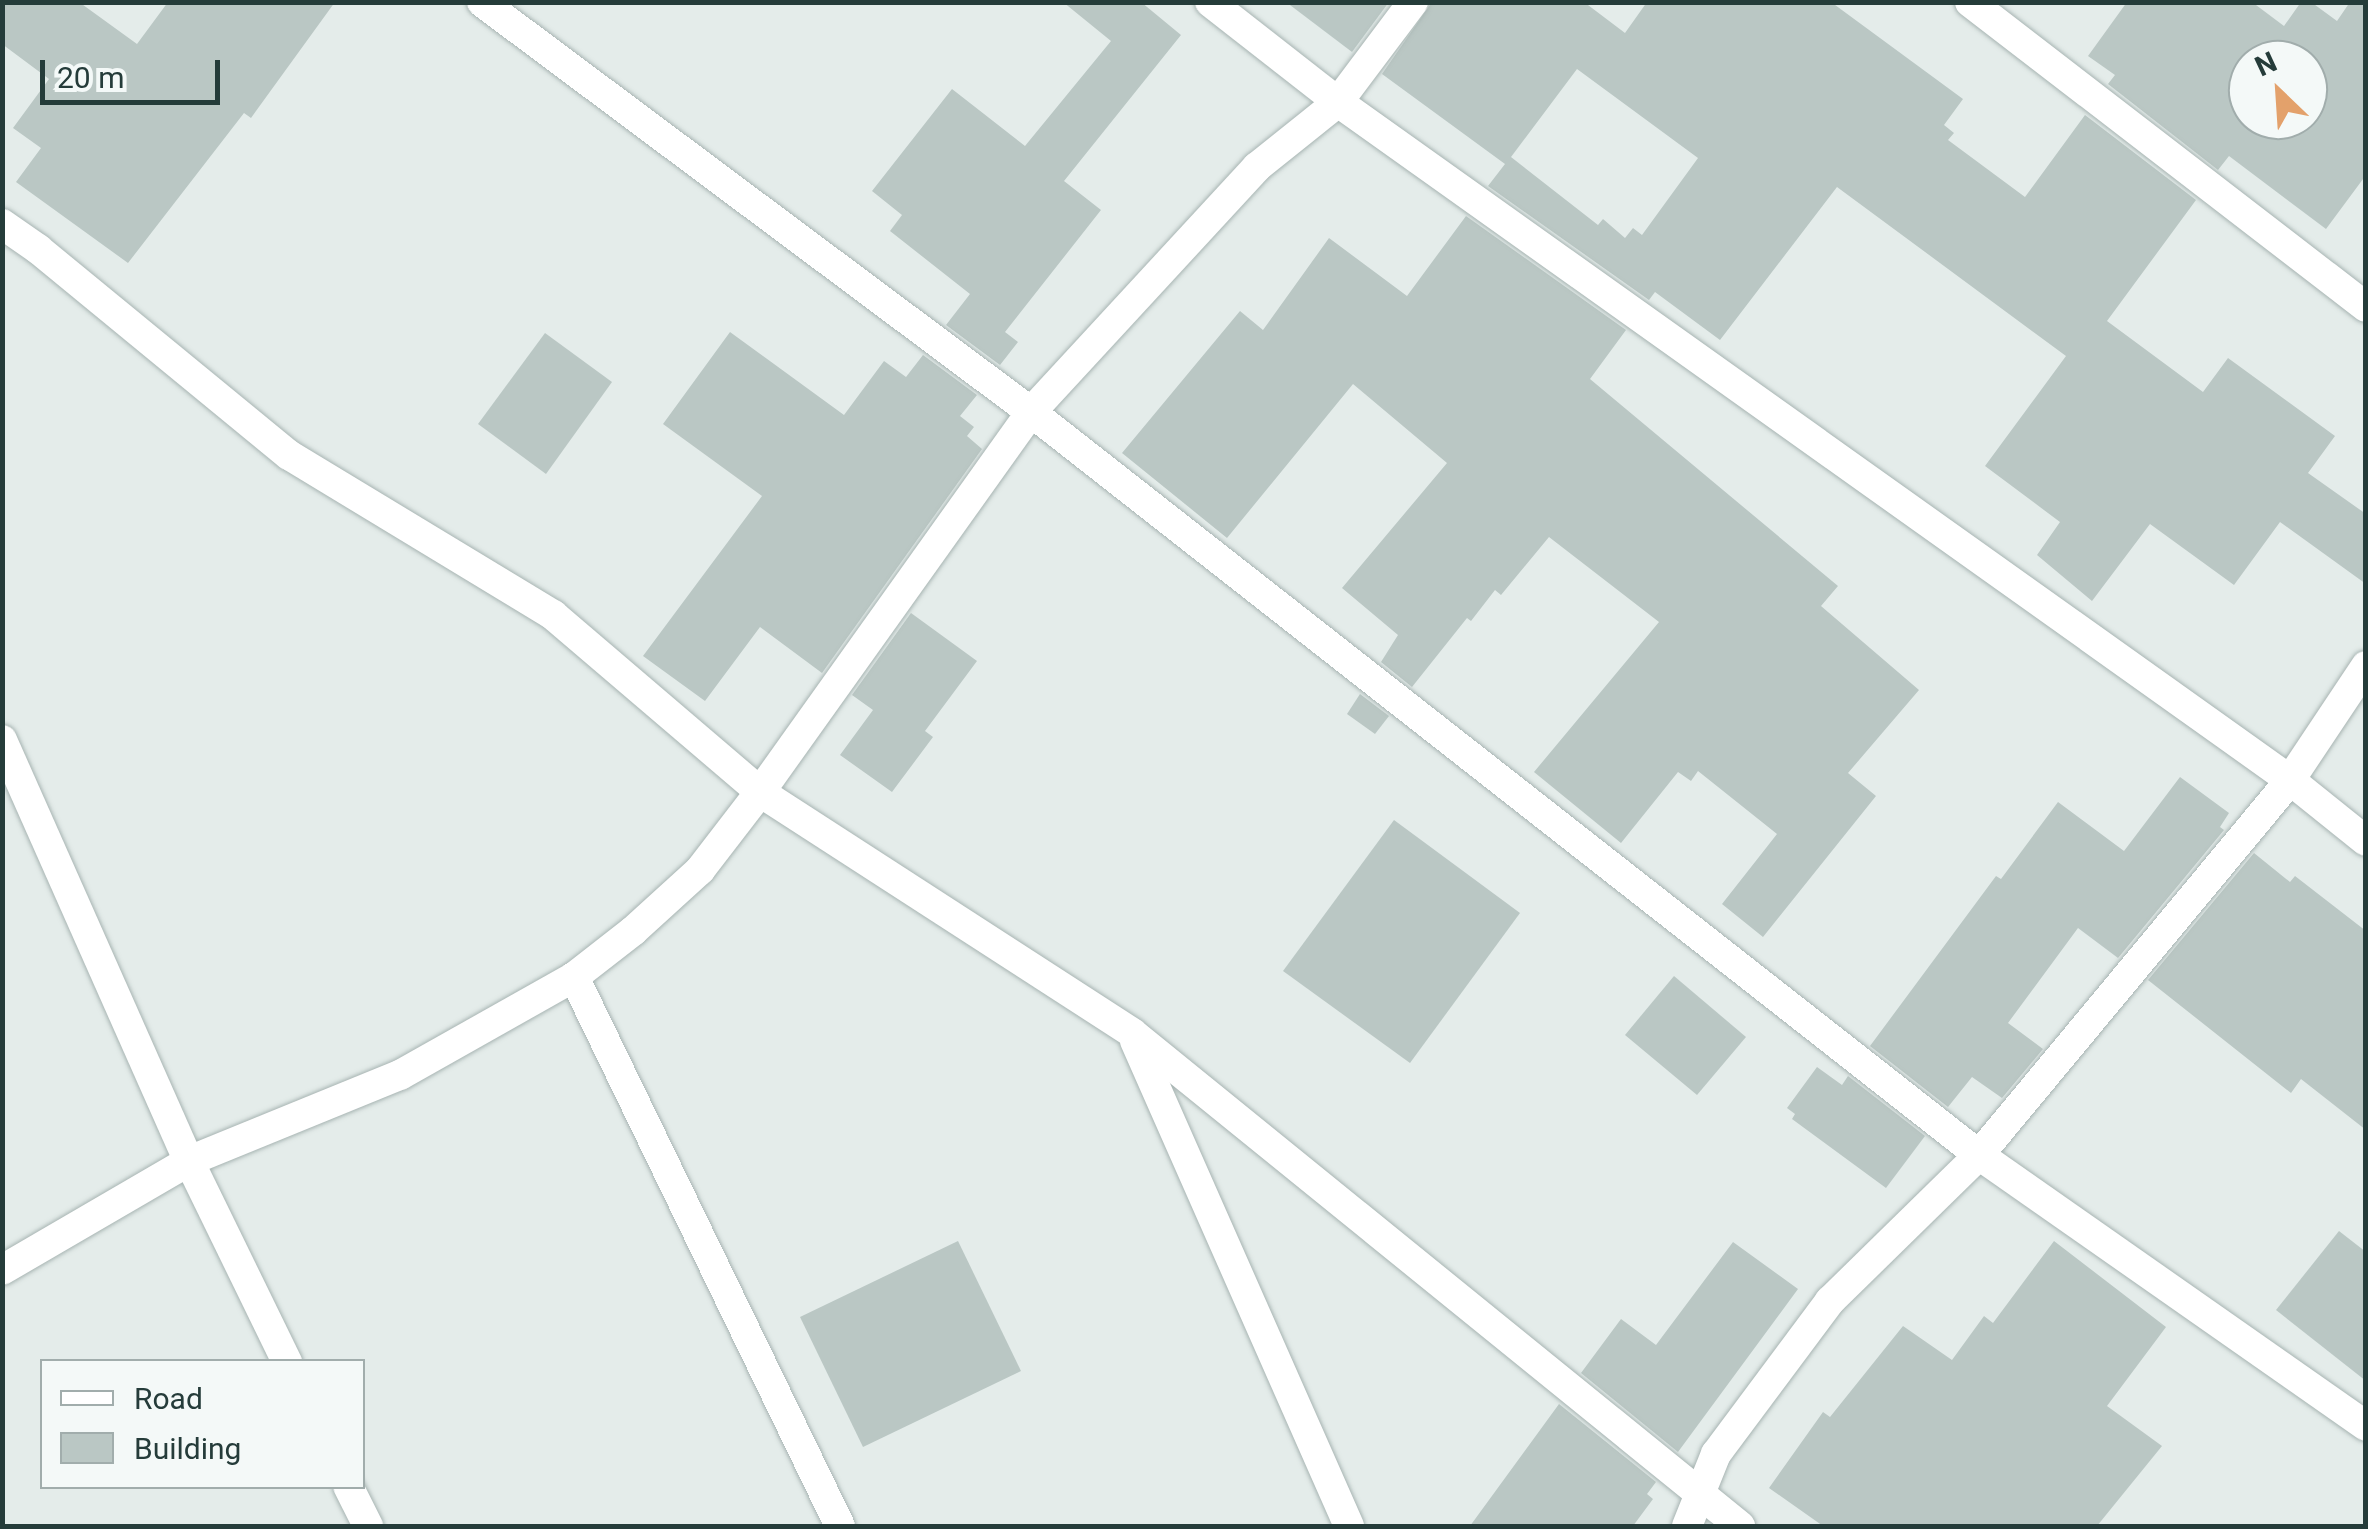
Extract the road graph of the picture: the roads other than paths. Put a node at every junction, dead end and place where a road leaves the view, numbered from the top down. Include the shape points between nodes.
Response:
1 (482, 2) edge
2 (1210, 2) edge
3 (1412, 2) edge
4 (1970, 2) edge
5 (1338, 102) junction
6 (2, 224) edge
7 (2366, 307) edge
8 (1031, 412) junction
9 (2366, 666) edge
10 (2, 740) edge
11 (2290, 780) junction
12 (760, 792) junction
13 (2366, 841) edge
14 (574, 977) junction
15 (1132, 1033) junction
16 (1979, 1156) junction
17 (189, 1161) junction
18 (2, 1270) edge
19 (286, 1359) edge
20 (2366, 1426) edge
21 (350, 1489) edge
22 (1701, 1494) junction
23 (368, 1526) edge
24 (840, 1526) edge
25 (1349, 1526) edge
26 (1687, 1526) edge
27 (1740, 1526) edge

1 - 8 street
2 - 5 street
3 - 5 street
4 - 7 street
5 - 8 street via 1257,167
5 - 11 street
6 - 12 street via 289,454 553,615
8 - 12 street
8 - 16 street
9 - 11 street
10 - 17 street
11 - 13 street
11 - 16 street
12 - 14 street via 700,870
12 - 15 street
14 - 17 street via 400,1075
14 - 24 street
15 - 22 street
15 - 25 street
16 - 20 street
16 - 22 street via 1830,1301 1716,1454
17 - 18 street
17 - 19 street
21 - 23 street
22 - 26 street
22 - 27 street

